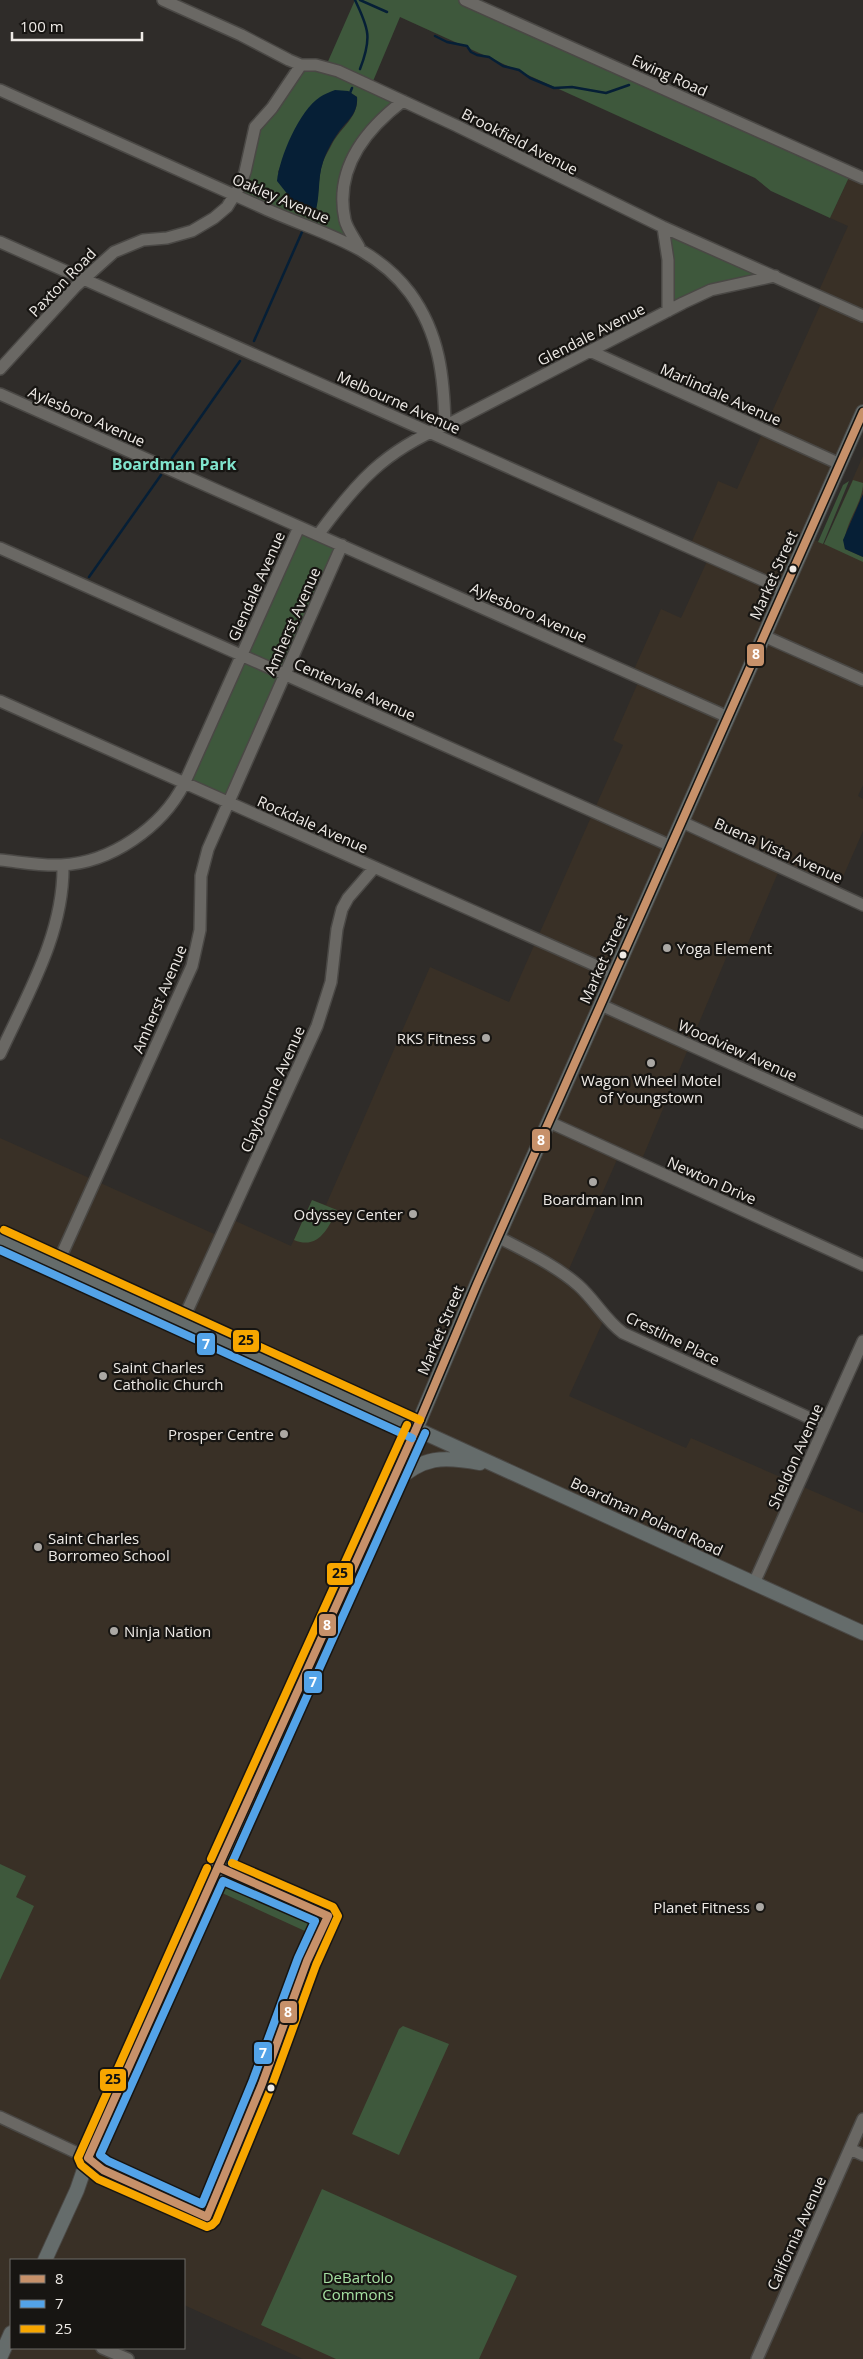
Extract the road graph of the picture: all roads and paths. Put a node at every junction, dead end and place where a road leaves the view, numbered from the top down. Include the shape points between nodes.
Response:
1 (163, 0) edge
2 (465, 0) edge
3 (301, 65) junction
4 (0, 90) edge
5 (402, 101) junction
6 (863, 178) edge
7 (234, 195) junction
8 (345, 221) junction
9 (663, 227) junction
10 (331, 236) junction
11 (0, 242) edge
12 (359, 248) junction
13 (775, 276) junction
14 (84, 279) junction
15 (668, 310) junction
16 (863, 316) edge
17 (590, 351) junction
18 (0, 369) edge
19 (0, 394) edge
20 (863, 412) edge
21 (445, 426) junction
22 (428, 432) junction
23 (840, 464) junction
24 (299, 526) junction
25 (318, 534) junction
26 (342, 545) junction
27 (0, 548) edge
28 (786, 590) junction
29 (764, 636) junction
30 (241, 655) junction
31 (285, 674) junction
32 (863, 680) edge
33 (0, 701) edge
34 (728, 717) junction
35 (184, 784) junction
36 (227, 803) junction
37 (682, 822) junction
38 (671, 846) junction
39 (0, 860) edge
40 (63, 865) junction
41 (374, 868) junction
42 (863, 905) edge
43 (615, 974) junction
44 (601, 1005) junction
45 (0, 1054) edge
46 (550, 1122) junction
47 (863, 1122) edge
48 (498, 1237) junction
49 (0, 1239) edge
50 (56, 1265) junction
51 (863, 1265) edge
52 (182, 1322) junction
53 (863, 1341) edge
54 (825, 1425) junction
55 (416, 1429) junction
56 (504, 1468) junction
57 (390, 1486) junction
58 (754, 1583) junction
59 (863, 1633) edge
60 (0, 2117) edge
61 (863, 2119) edge
62 (850, 2149) junction
63 (863, 2155) edge
64 (88, 2158) junction
65 (45, 2259) edge
66 (10, 2335) edge
67 (104, 2349) edge
68 (0, 2358) edge
69 (128, 2359) edge
70 (757, 2359) edge

1 - 3 street, Brookfield Avenue
2 - 6 street, Ewing Road
3 - 5 street, Brookfield Avenue via 326,67
3 - 7 street, Paxton Road via 272,108 255,126 245,172
4 - 7 street, Oakley Avenue
5 - 8 street via 371,127 354,154 345,181
5 - 9 street, Brookfield Avenue
7 - 10 street, Oakley Avenue
7 - 14 street, Paxton Road via 226,207 203,226 179,236 143,240 124,247 101,262
8 - 10 street
8 - 12 street
9 - 13 street, Brookfield Avenue
9 - 15 street, Glendale Avenue via 668,260
10 - 12 street, Oakley Avenue
11 - 14 street, Melbourne Avenue
12 - 21 street, Oakley Avenue via 402,283 424,315 442,368
13 - 15 street, Glendale Avenue via 711,290
13 - 16 street, Brookfield Avenue
14 - 18 street, Paxton Road
14 - 22 street, Melbourne Avenue
15 - 17 street, Glendale Avenue
17 - 21 street, Glendale Avenue
17 - 23 street, Marlindale Avenue
19 - 24 street, Aylesboro Avenue
20 - 23 main road, Market Street
21 - 22 street, Glendale Avenue
22 - 25 street, Glendale Avenue via 372,470 346,496
22 - 28 street, Melbourne Avenue
23 - 28 main road, Market Street
24 - 25 street, Glendale Avenue
24 - 30 street, Glendale Avenue
25 - 26 street, Aylesboro Avenue
26 - 31 street, Amherst Avenue
26 - 34 street, Aylesboro Avenue
27 - 30 street, Centervale Avenue
28 - 29 main road, Market Street
29 - 32 street
29 - 34 main road, Market Street
30 - 31 street, Centervale Avenue
30 - 35 street, Glendale Avenue
31 - 36 street, Amherst Avenue
31 - 38 street, Centervale Avenue
33 - 35 street, Rockdale Avenue
34 - 37 main road, Market Street
35 - 36 street, Rockdale Avenue
35 - 40 street, Glendale Avenue via 162,815 135,838 105,854
36 - 41 street, Rockdale Avenue
36 - 50 street, Amherst Avenue via 202,865 200,930 192,966
37 - 38 main road, Market Street
37 - 42 street, Buena Vista Avenue
38 - 43 main road, Market Street
39 - 40 street, Glendale Avenue
40 - 45 street via 60,909 51,943
41 - 43 street, Rockdale Avenue
41 - 52 street, Claybourne Avenue via 342,909 330,982 316,1026
43 - 44 main road, Market Street
44 - 46 main road, Market Street
44 - 47 street, Woodview Avenue
46 - 48 main road, Market Street
46 - 51 street, Newton Drive
48 - 54 street, Crestline Place via 566,1276 587,1294 607,1320 629,1336
48 - 55 main road, Market Street
49 - 50 main road, Boardman Poland Road
50 - 52 main road, Boardman Poland Road
52 - 55 main road, Boardman Poland Road
53 - 54 street, Sheldon Avenue
54 - 58 street, Sheldon Avenue
55 - 56 main road, Boardman Poland Road
55 - 57 main road, Market Street
56 - 57 main road via 451,1458 426,1460
56 - 58 main road, Boardman Poland Road
57 - 64 main road, Market Street
58 - 59 main road, Boardman Poland Road
60 - 64 street
61 - 62 street, California Avenue
62 - 63 street
62 - 70 street, California Avenue
64 - 65 main road, Market Street
66 - 68 main road
67 - 69 street

